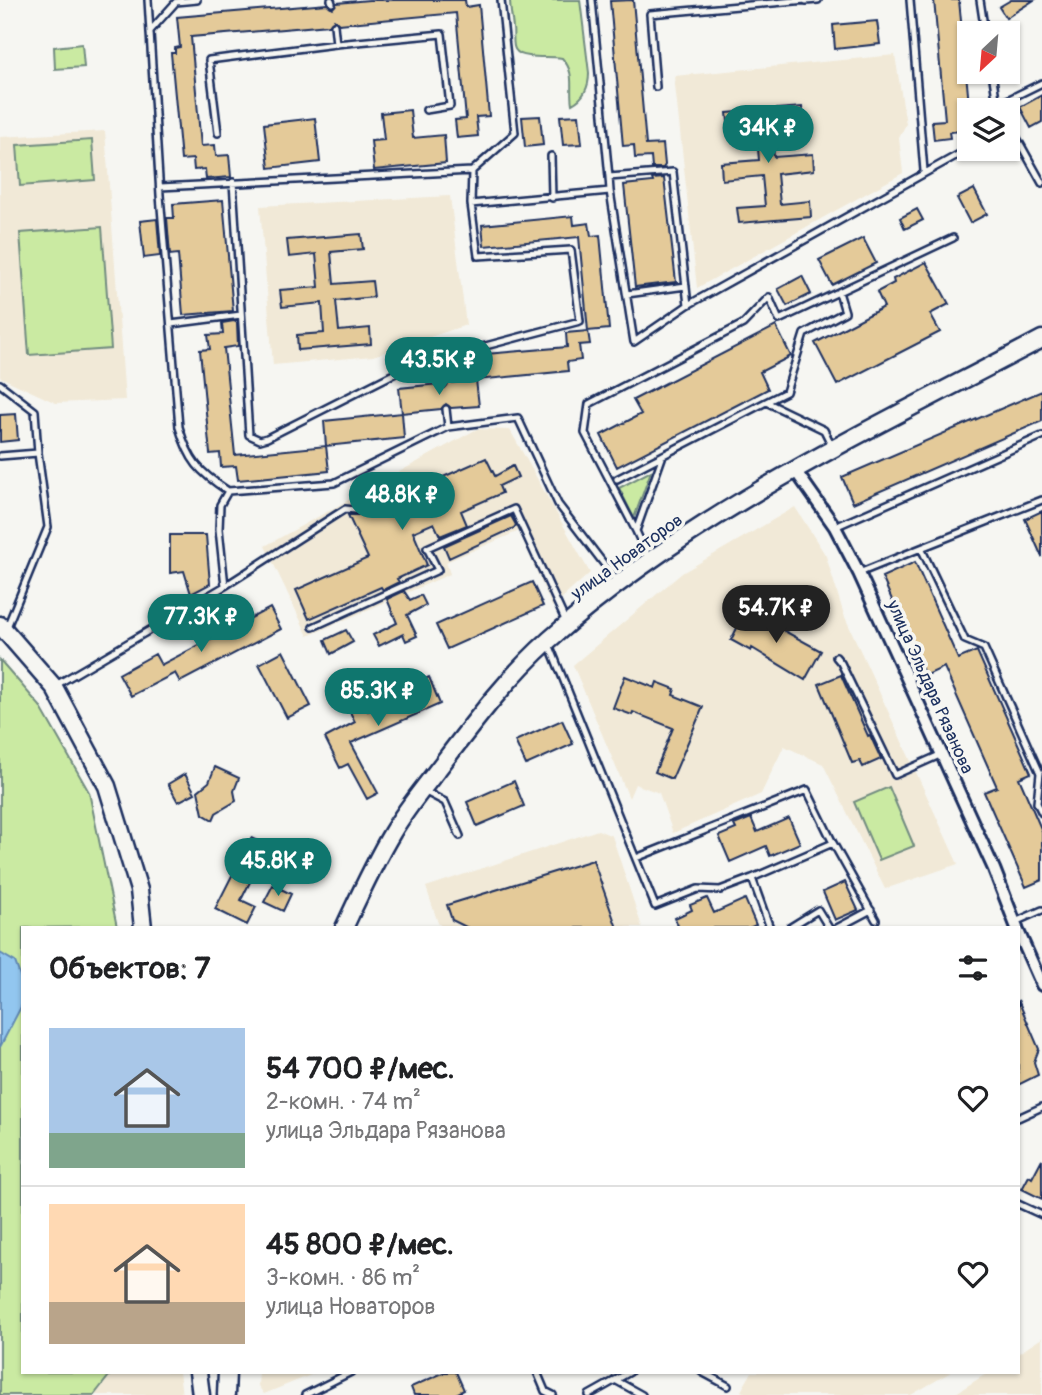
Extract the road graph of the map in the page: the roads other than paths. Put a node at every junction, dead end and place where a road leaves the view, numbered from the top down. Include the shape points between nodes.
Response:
1 (148, 0) edge
2 (197, 0) edge
3 (501, 0) edge
4 (592, 0) edge
5 (818, 0) edge
6 (910, 0) edge
7 (979, 0) edge
8 (806, 1) edge
9 (983, 21) edge
10 (334, 24) dead end
11 (150, 31) junction
12 (336, 44) junction
13 (1042, 83) edge
14 (656, 88) dead end
15 (1016, 98) edge
16 (426, 110) dead end
17 (218, 133) dead end
18 (1020, 145) edge
19 (957, 154) edge
20 (551, 156) dead end
21 (472, 171) junction
22 (924, 171) junction
23 (609, 177) junction
24 (233, 182) junction
25 (1042, 183) edge
26 (160, 187) junction
27 (610, 191) junction
28 (552, 198) junction
29 (471, 204) junction
30 (953, 238) dead end
31 (686, 286) junction
32 (839, 292) junction
33 (627, 294) junction
34 (688, 305) junction
35 (241, 315) junction
36 (171, 324) junction
37 (1042, 339) edge
38 (441, 351) junction
39 (444, 383) dead end
40 (2, 386) edge
41 (766, 402) junction
42 (446, 409) dead end
43 (448, 427) junction
44 (1042, 436) edge
45 (834, 449) junction
46 (38, 453) junction
47 (663, 455) junction
48 (0, 457) edge
49 (795, 470) junction
50 (617, 479) dead end
51 (228, 491) junction
52 (1042, 500) edge
53 (356, 510) dead end
54 (835, 527) junction
55 (636, 531) junction
56 (921, 548) junction
57 (649, 561) junction
58 (860, 575) junction
59 (618, 583) junction
60 (225, 586) junction
61 (568, 625) junction
62 (313, 627) dead end
63 (3, 628) edge
64 (548, 641) junction
65 (836, 657) dead end
66 (54, 687) junction
67 (942, 754) junction
68 (421, 790) junction
69 (1042, 813) edge
70 (460, 836) dead end
71 (833, 843) junction
72 (636, 858) junction
73 (751, 878) junction
74 (870, 910) junction
75 (1042, 910) edge
76 (876, 919) dead end
77 (143, 926) edge
78 (345, 926) edge
79 (769, 926) edge
80 (792, 926) edge
81 (827, 926) edge
82 (841, 926) edge
83 (1017, 926) edge
84 (1018, 926) edge
85 (1022, 948) edge
86 (1041, 982) edge
87 (1042, 1107) edge
88 (1020, 1117) edge
89 (1020, 1205) edge
90 (1042, 1215) edge
91 (198, 1374) edge
92 (228, 1374) edge
93 (347, 1374) edge
94 (538, 1374) edge
95 (626, 1374) edge
96 (706, 1374) edge
97 (615, 1380) junction
98 (728, 1386) dead end
99 (201, 1395) edge
100 (226, 1395) edge
101 (304, 1395) edge
102 (553, 1395) edge
103 (589, 1395) edge
104 (642, 1395) edge

1 - 11 lane
2 - 11 lane via 176,2
3 - 21 lane via 515,133
4 - 23 lane
5 - 8 lane
6 - 22 lane
7 - 9 lane
8 - 14 lane via 650,14
10 - 12 lane
11 - 26 lane
12 - 16 lane via 442,34 450,106
12 - 17 lane via 209,60
13 - 15 lane
18 - 25 lane
19 - 22 lane
20 - 28 lane
21 - 24 lane
21 - 29 lane
22 - 34 lane
23 - 27 lane
23 - 31 lane via 673,172
24 - 26 lane
24 - 35 lane
26 - 36 lane
27 - 28 lane
27 - 33 lane
28 - 29 lane
29 - 38 lane via 478,256 571,250 580,321 478,348
30 - 32 lane
31 - 33 lane
31 - 34 lane
32 - 41 lane via 845,312 804,334 786,392
32 - 55 lane via 779,320 769,297 743,324 589,404 585,433
33 - 34 lane via 634,342
35 - 36 lane
35 - 38 lane via 249,435 260,440
36 - 51 lane via 179,427 186,450 204,475
37 - 45 street, улица Новаторов
38 - 39 lane
40 - 46 lane via 35,411
41 - 45 lane via 824,430
41 - 47 lane
42 - 43 lane
43 - 51 lane via 334,483
43 - 59 lane via 518,418 558,504
44 - 54 lane
45 - 49 street, улица Новаторов
46 - 48 lane
46 - 63 lane via 48,527
47 - 50 lane
47 - 55 lane
49 - 54 street, улица Эльдара Рязанова
49 - 57 street, улица Новаторов
51 - 60 lane via 220,505 219,530
52 - 56 lane
53 - 60 lane via 345,509
54 - 58 street, улица Эльдара Рязанова
55 - 57 lane
56 - 58 lane
56 - 69 lane via 965,640 984,648 1040,773 1037,803
57 - 59 street, улица Новаторов
58 - 67 street, улица Эльдара Рязанова
59 - 61 street, улица Новаторов
60 - 66 lane
61 - 62 lane via 514,509 427,548 438,570
61 - 64 street, улица Новаторов
63 - 66 street
64 - 68 street, улица Новаторов via 489,703
64 - 72 lane
65 - 67 lane via 895,775
66 - 77 street via 107,786 139,890
67 - 83 street, улица Эльдара Рязанова
68 - 70 lane via 445,802
68 - 78 street, улица Новаторов via 392,832
71 - 72 lane via 807,790
71 - 73 lane
71 - 74 lane
72 - 73 lane via 655,906 698,889 720,890
73 - 79 lane
74 - 76 lane
74 - 82 lane
75 - 84 lane
80 - 81 lane via 818,910
85 - 86 street, улица Эльдара Рязанова
87 - 88 lane
89 - 90 lane
91 - 99 street
92 - 100 street
93 - 101 lane
94 - 102 lane via 545,1391
95 - 97 lane
96 - 98 lane
97 - 103 lane
97 - 104 lane

